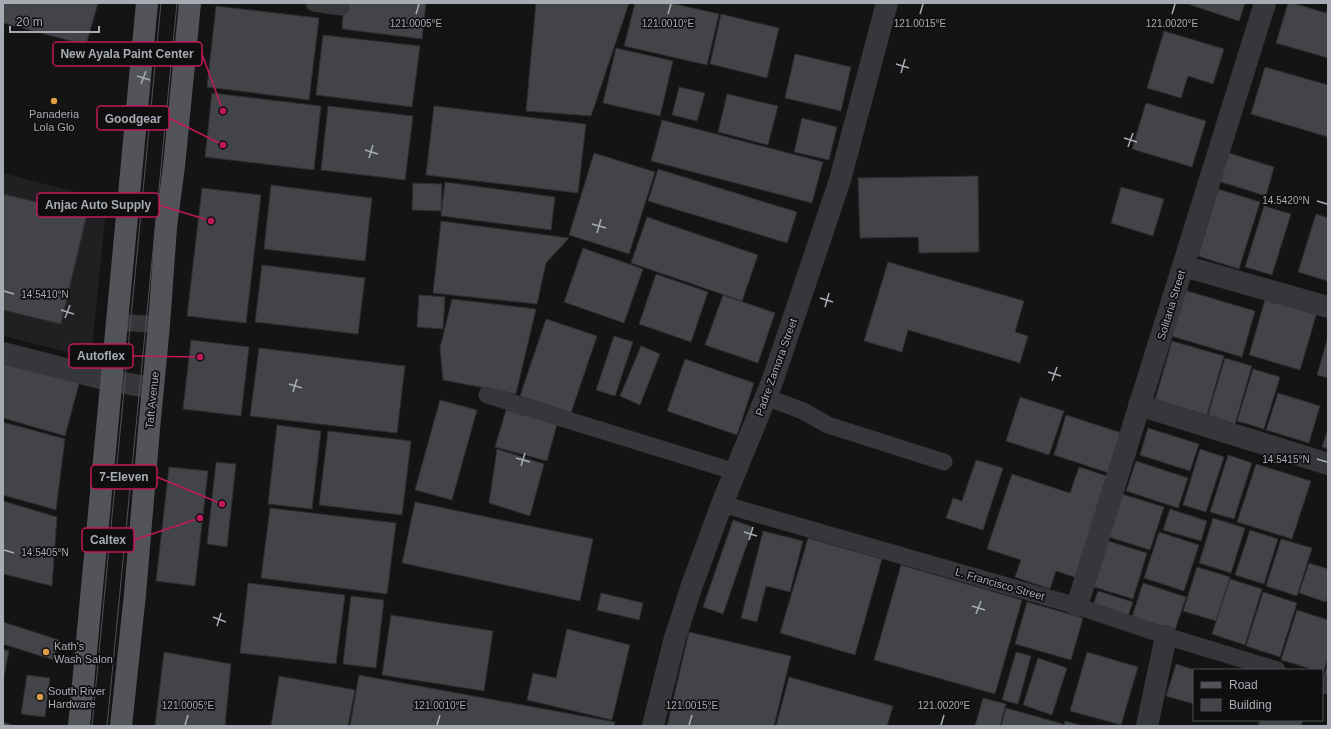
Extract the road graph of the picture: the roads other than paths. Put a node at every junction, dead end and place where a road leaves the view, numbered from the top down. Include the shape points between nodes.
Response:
1 (147, 3) edge
2 (190, 3) edge
3 (314, 3) edge
4 (887, 3) edge
5 (1265, 3) edge
6 (341, 6) dead end
7 (1183, 266) junction
8 (1328, 307) edge
9 (118, 322) junction
10 (160, 324) junction
11 (3, 353) edge
12 (112, 381) junction
13 (153, 388) junction
14 (487, 395) dead end
15 (766, 397) junction
16 (1139, 406) junction
17 (944, 462) dead end
18 (1328, 464) edge
19 (736, 472) junction
20 (722, 504) junction
21 (1077, 606) junction
22 (1166, 636) junction
23 (1274, 669) edge
24 (79, 726) edge
25 (121, 726) edge
26 (653, 726) edge
27 (1147, 726) edge

1 - 9 main road
2 - 10 main road, Taft Avenue via 166,228
3 - 6 lane
4 - 15 street, Padre Zamora Street via 840,180
5 - 7 street, Solitaria Street
7 - 8 street
7 - 16 street, Solitaria Street
9 - 10 lane
9 - 12 main road
10 - 13 main road, Taft Avenue
11 - 12 street
12 - 13 street
12 - 24 main road
13 - 25 main road, Taft Avenue
14 - 19 lane
15 - 17 lane via 803,410 828,425
15 - 19 street, Padre Zamora Street
16 - 18 street
16 - 21 street, Solitaria Street
19 - 20 street, Padre Zamora Street
20 - 21 lane, L. Francisco Street
20 - 26 street, Padre Zamora Street via 681,617
21 - 22 lane, L. Francisco Street
22 - 23 lane, L. Francisco Street
22 - 27 street

